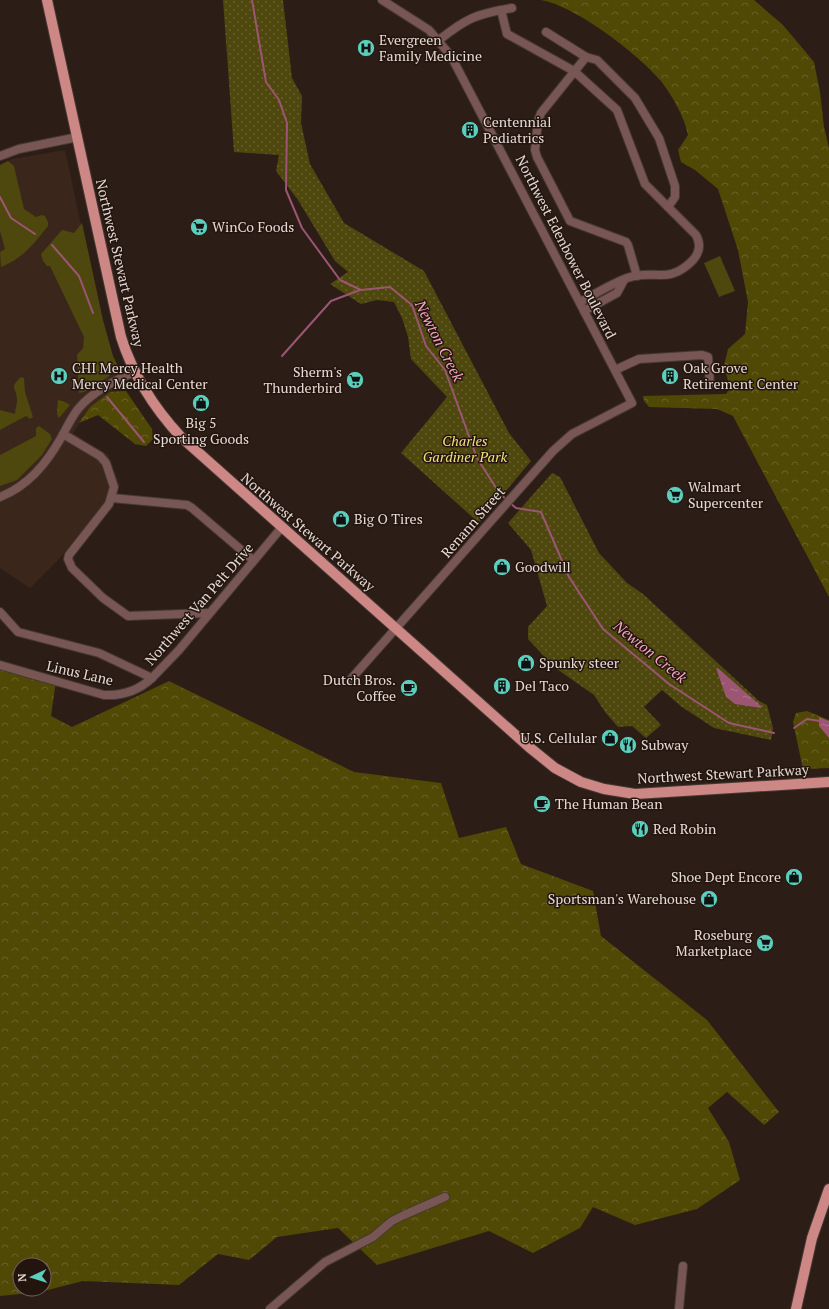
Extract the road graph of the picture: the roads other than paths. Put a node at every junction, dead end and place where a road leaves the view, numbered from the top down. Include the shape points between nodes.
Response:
1 (47, 0) edge
2 (382, 0) edge
3 (512, 8) dead end
4 (501, 10) junction
5 (546, 32) dead end
6 (439, 40) junction
7 (586, 57) junction
8 (574, 71) junction
9 (78, 137) junction
10 (1, 156) edge
11 (668, 207) junction
12 (637, 276) junction
13 (624, 280) junction
14 (580, 302) junction
15 (584, 311) junction
16 (615, 370) junction
17 (134, 372) junction
18 (710, 384) dead end
19 (632, 403) joint
20 (63, 434) junction
21 (0, 497) edge
22 (112, 498) junction
23 (282, 527) junction
24 (253, 560) junction
25 (0, 612) edge
26 (208, 614) junction
27 (396, 629) junction
28 (0, 665) edge
29 (152, 678) junction
30 (351, 679) dead end
31 (829, 782) edge
32 (829, 1189) edge
33 (445, 1197) dead end
34 (683, 1266) dead end
35 (270, 1309) edge
36 (679, 1309) edge
37 (796, 1309) edge

1 - 9 main road, Northwest Stewart Parkway
2 - 6 street, Northwest Edenbower Boulevard via 421,24
3 - 4 street
4 - 6 street via 465,20
4 - 8 street via 507,34
5 - 7 street
6 - 14 street, Northwest Edenbower Boulevard via 456,65
7 - 8 street
7 - 11 street via 597,60 635,98 659,138 676,191
8 - 11 street via 617,110 643,180
8 - 12 street via 538,116 535,150 537,157 570,221 626,242
9 - 10 street via 19,149
9 - 17 main road, Northwest Stewart Parkway via 121,337
11 - 12 street via 696,235 700,245 698,253 680,272
12 - 13 street
13 - 14 street
13 - 15 street via 617,293
14 - 15 street, Northwest Edenbower Boulevard
15 - 16 street, Northwest Edenbower Boulevard
16 - 18 street via 639,359 702,354 708,357
16 - 19 street, Northwest Edenbower Boulevard
17 - 20 street via 108,385 83,404
17 - 23 main road, Northwest Stewart Parkway via 173,428
19 - 27 street, Renann Street via 572,434 553,451
20 - 21 street via 35,474
20 - 22 street via 92,450 106,463 114,487
22 - 24 street via 187,505
22 - 26 street via 105,511 69,555 72,568 103,598 128,616
23 - 24 street, Northwest Van Pelt Drive
23 - 27 main road, Northwest Stewart Parkway
24 - 26 street, Northwest Van Pelt Drive
25 - 29 street, Northwest Van Pelt Drive via 18,632 99,653
26 - 29 street, Northwest Van Pelt Drive
27 - 30 street, Renann Street
27 - 31 main road, Northwest Stewart Parkway via 547,762 567,776 592,786 635,794 653,794
28 - 29 street, Linus Lane via 104,695 131,692
32 - 37 main road via 812,1238
33 - 35 street via 398,1218 373,1237 336,1255 312,1272
34 - 36 street

